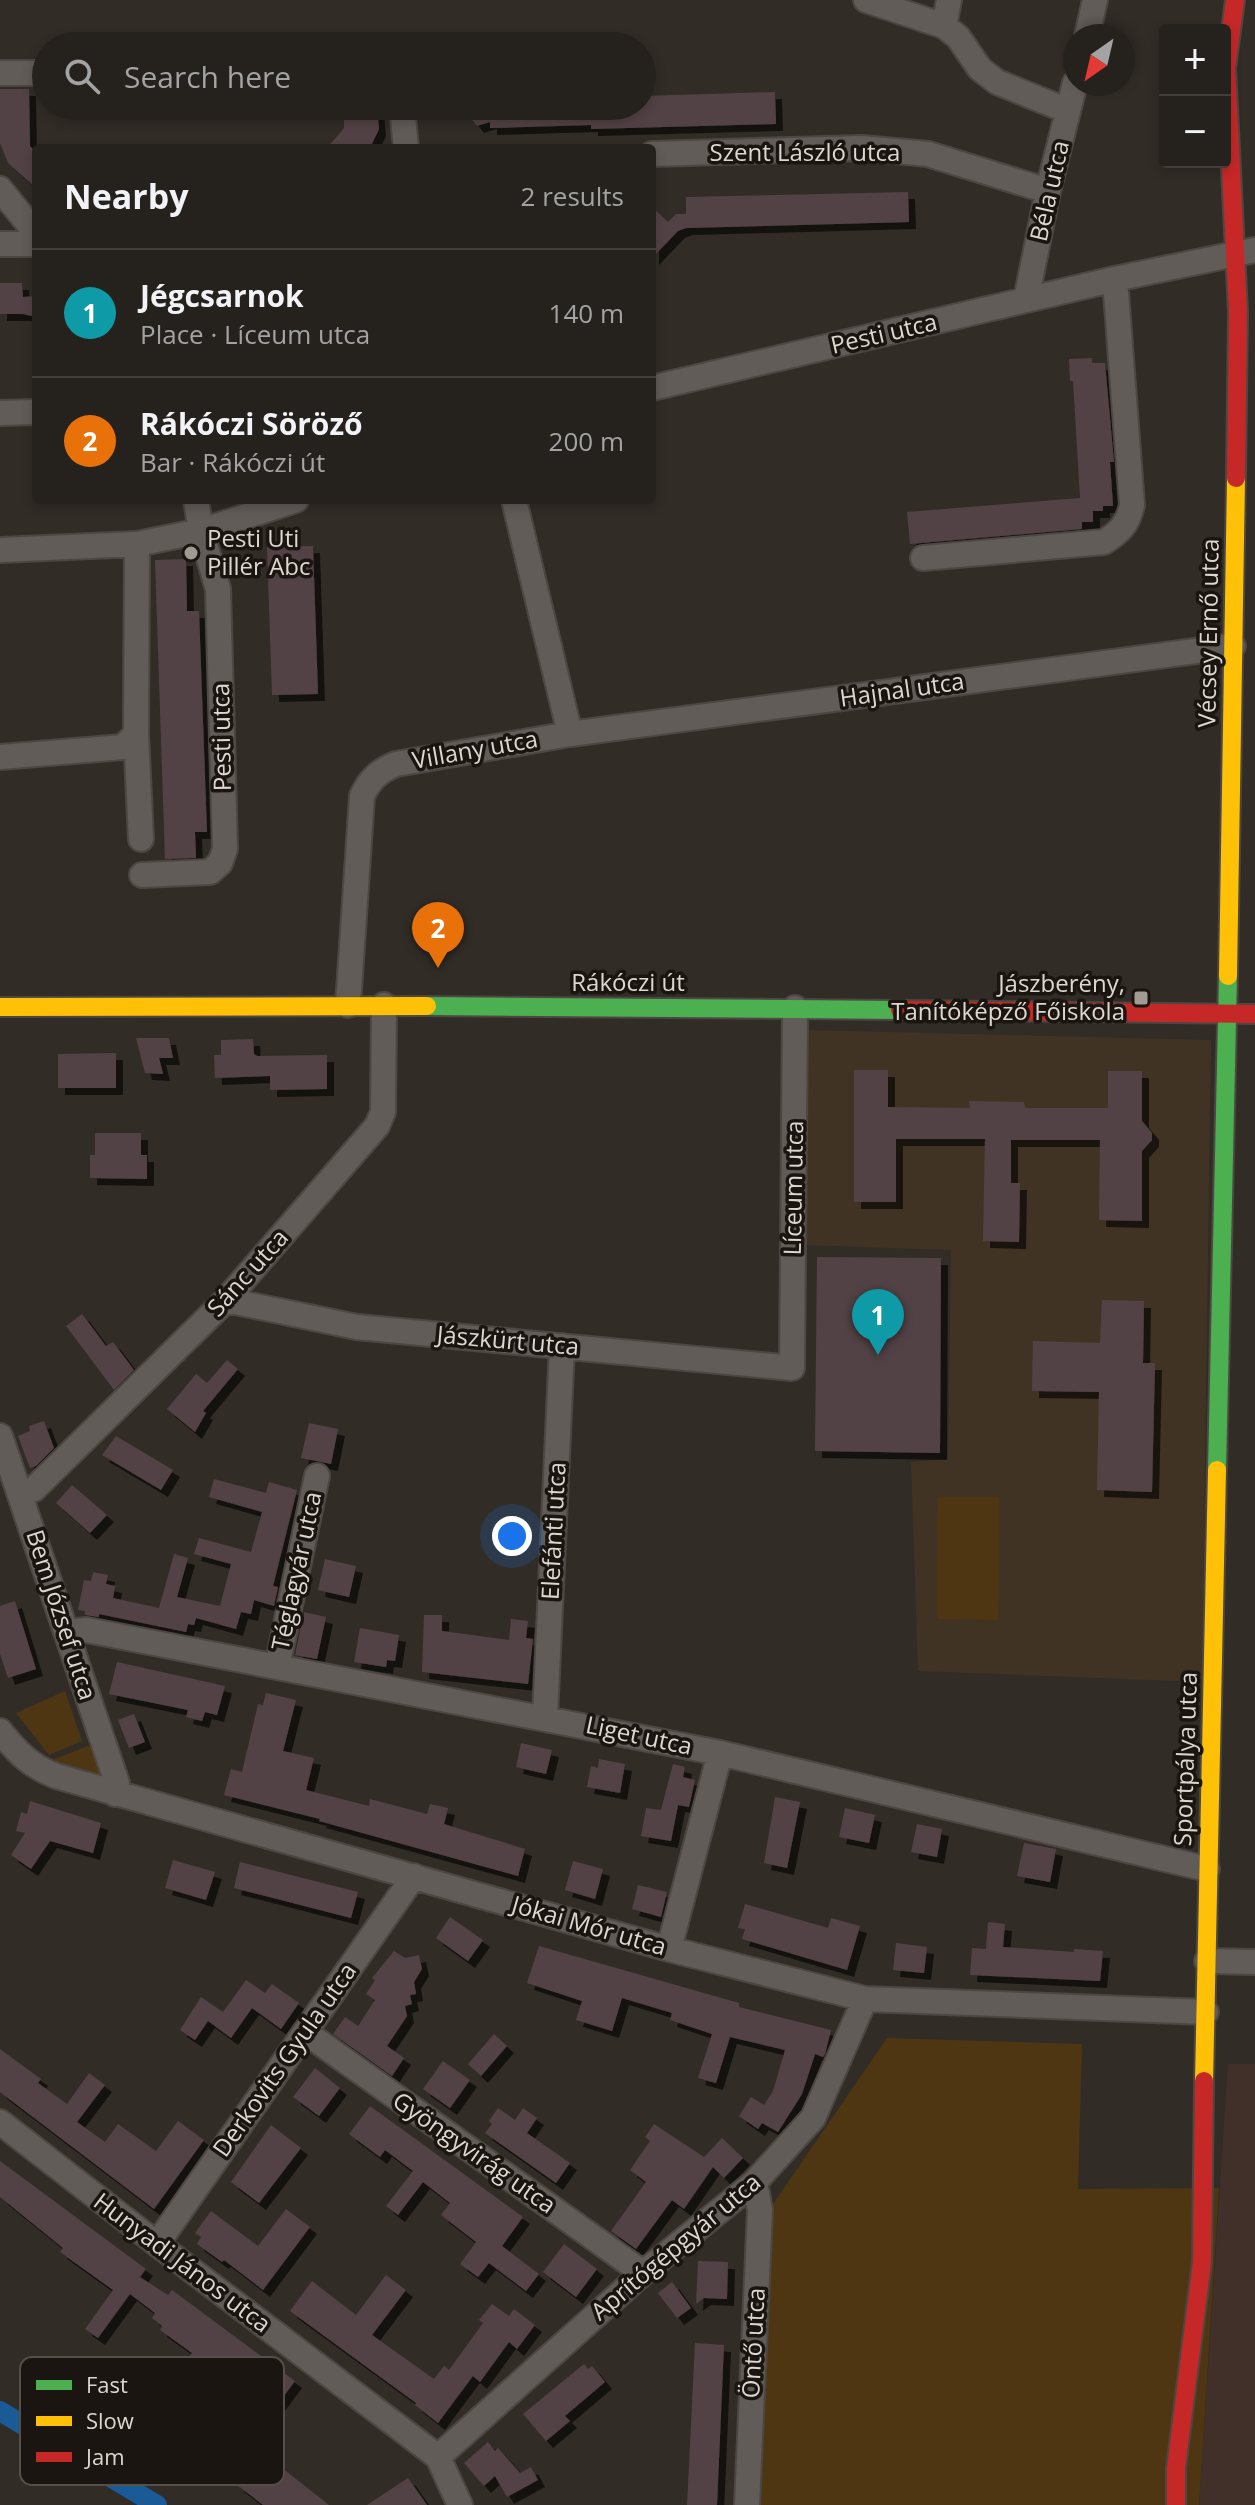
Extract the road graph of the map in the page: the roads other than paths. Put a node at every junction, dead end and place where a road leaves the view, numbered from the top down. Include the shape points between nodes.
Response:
1 (866, 0) edge
2 (949, 0) edge
3 (1095, 0) edge
4 (1235, 0) edge
5 (1090, 24) edge
6 (944, 26) junction
7 (0, 73) edge
8 (32, 73) edge
9 (1072, 96) edge
10 (1068, 111) junction
11 (403, 120) edge
12 (406, 144) edge
13 (656, 154) edge
14 (0, 189) edge
15 (1048, 191) junction
16 (32, 228) edge
17 (0, 244) edge
18 (32, 244) edge
19 (1245, 252) edge
20 (1115, 279) junction
21 (1026, 300) junction
22 (1246, 312) edge
23 (656, 387) edge
24 (32, 412) edge
25 (0, 413) edge
26 (197, 504) edge
27 (284, 504) edge
28 (515, 504) edge
29 (201, 531) junction
30 (137, 544) junction
31 (0, 550) edge
32 (923, 558) dead end
33 (1233, 646) junction
34 (136, 734) junction
35 (570, 734) junction
36 (0, 757) edge
37 (1243, 770) edge
38 (141, 839) dead end
39 (142, 875) dead end
40 (348, 1005) junction
41 (384, 1005) junction
42 (0, 1007) edge
43 (795, 1008) junction
44 (1227, 1014) junction
45 (1255, 1014) edge
46 (226, 1300) junction
47 (562, 1346) junction
48 (792, 1368) joint
49 (0, 1436) edge
50 (317, 1476) dead end
51 (21, 1494) junction
52 (66, 1632) junction
53 (277, 1667) junction
54 (545, 1717) junction
55 (0, 1731) edge
56 (720, 1753) junction
57 (115, 1794) junction
58 (1207, 1869) junction
59 (414, 1876) junction
60 (669, 1949) junction
61 (1207, 1961) junction
62 (1255, 1962) edge
63 (865, 1999) junction
64 (1206, 2012) junction
65 (305, 2032) junction
66 (0, 2122) edge
67 (755, 2182) junction
68 (157, 2244) junction
69 (643, 2273) junction
70 (438, 2457) junction
71 (460, 2505) edge
72 (747, 2505) edge
73 (1176, 2505) edge

1 - 6 street
2 - 6 street
3 - 5 street
4 - 19 street, Vécsey Ernő utca via 1226,68
6 - 10 street via 997,82
7 - 8 street
9 - 10 street, Béla utca
10 - 15 street, Béla utca
11 - 12 street
13 - 15 street, Szent László utca via 862,148 920,153
14 - 16 street
15 - 21 street, Béla utca
17 - 18 street
19 - 20 street, Pesti utca
19 - 22 street, Vécsey Ernő utca
20 - 21 street, Pesti utca
20 - 32 street via 1129,519 1104,542
21 - 23 street, Pesti utca
22 - 33 street, Vécsey Ernő utca
24 - 25 street
26 - 29 street
27 - 29 street
28 - 35 street, Villany utca
29 - 30 street
29 - 39 street, Pesti utca via 218,589 225,849 210,872
30 - 31 street
30 - 34 street
33 - 35 street, Hajnal utca
33 - 37 street, Vécsey Ernő utca
34 - 36 street via 123,747
34 - 38 street
35 - 40 street, Villany utca via 396,764 370,781 362,796
37 - 44 street, Vécsey Ernő utca
40 - 41 street, Rákóczi út
40 - 42 street, Rákóczi út
41 - 43 street, Rákóczi út
41 - 46 street, Sánc utca via 383,1112 377,1126
43 - 44 street, Rákóczi út
43 - 48 street, Líceum utca
44 - 45 street, Rákóczi út
44 - 58 street, Sportpálya utca
46 - 47 street, Jászkürt utca via 357,1327
46 - 51 street, Sánc utca via 34,1489
47 - 48 street, Jászkürt utca
47 - 54 street, Elefánti utca
49 - 51 street, Bem József utca
50 - 53 street, Téglagyár utca
51 - 52 street, Bem József utca
52 - 53 street, Liget utca via 87,1630
52 - 57 street, Bem József utca via 117,1783
53 - 54 street, Liget utca
54 - 56 street, Liget utca
55 - 57 street, Jókai Mór utca via 36,1768
56 - 58 street, Liget utca
56 - 60 street
57 - 59 street, Jókai Mór utca
58 - 61 street, Sportpálya utca
59 - 60 street, Jókai Mór utca
59 - 65 street, Derkovits Gyula utca
60 - 63 street, Jókai Mór utca
61 - 62 street
61 - 64 street, Sportpálya utca
63 - 64 street, Jókai Mór utca
63 - 67 street, Aprítógépgyár utca via 813,2118
64 - 73 street, Sportpálya utca via 1202,2262
65 - 68 street, Derkovits Gyula utca
65 - 69 street, Gyöngyvirág utca
66 - 68 street, Hunyadi János utca
67 - 69 street, Aprítógépgyár utca
67 - 72 street, Öntő utca via 760,2210
68 - 70 street, Hunyadi János utca
69 - 70 street, Aprítógépgyár utca
70 - 71 street, Hunyadi János utca

